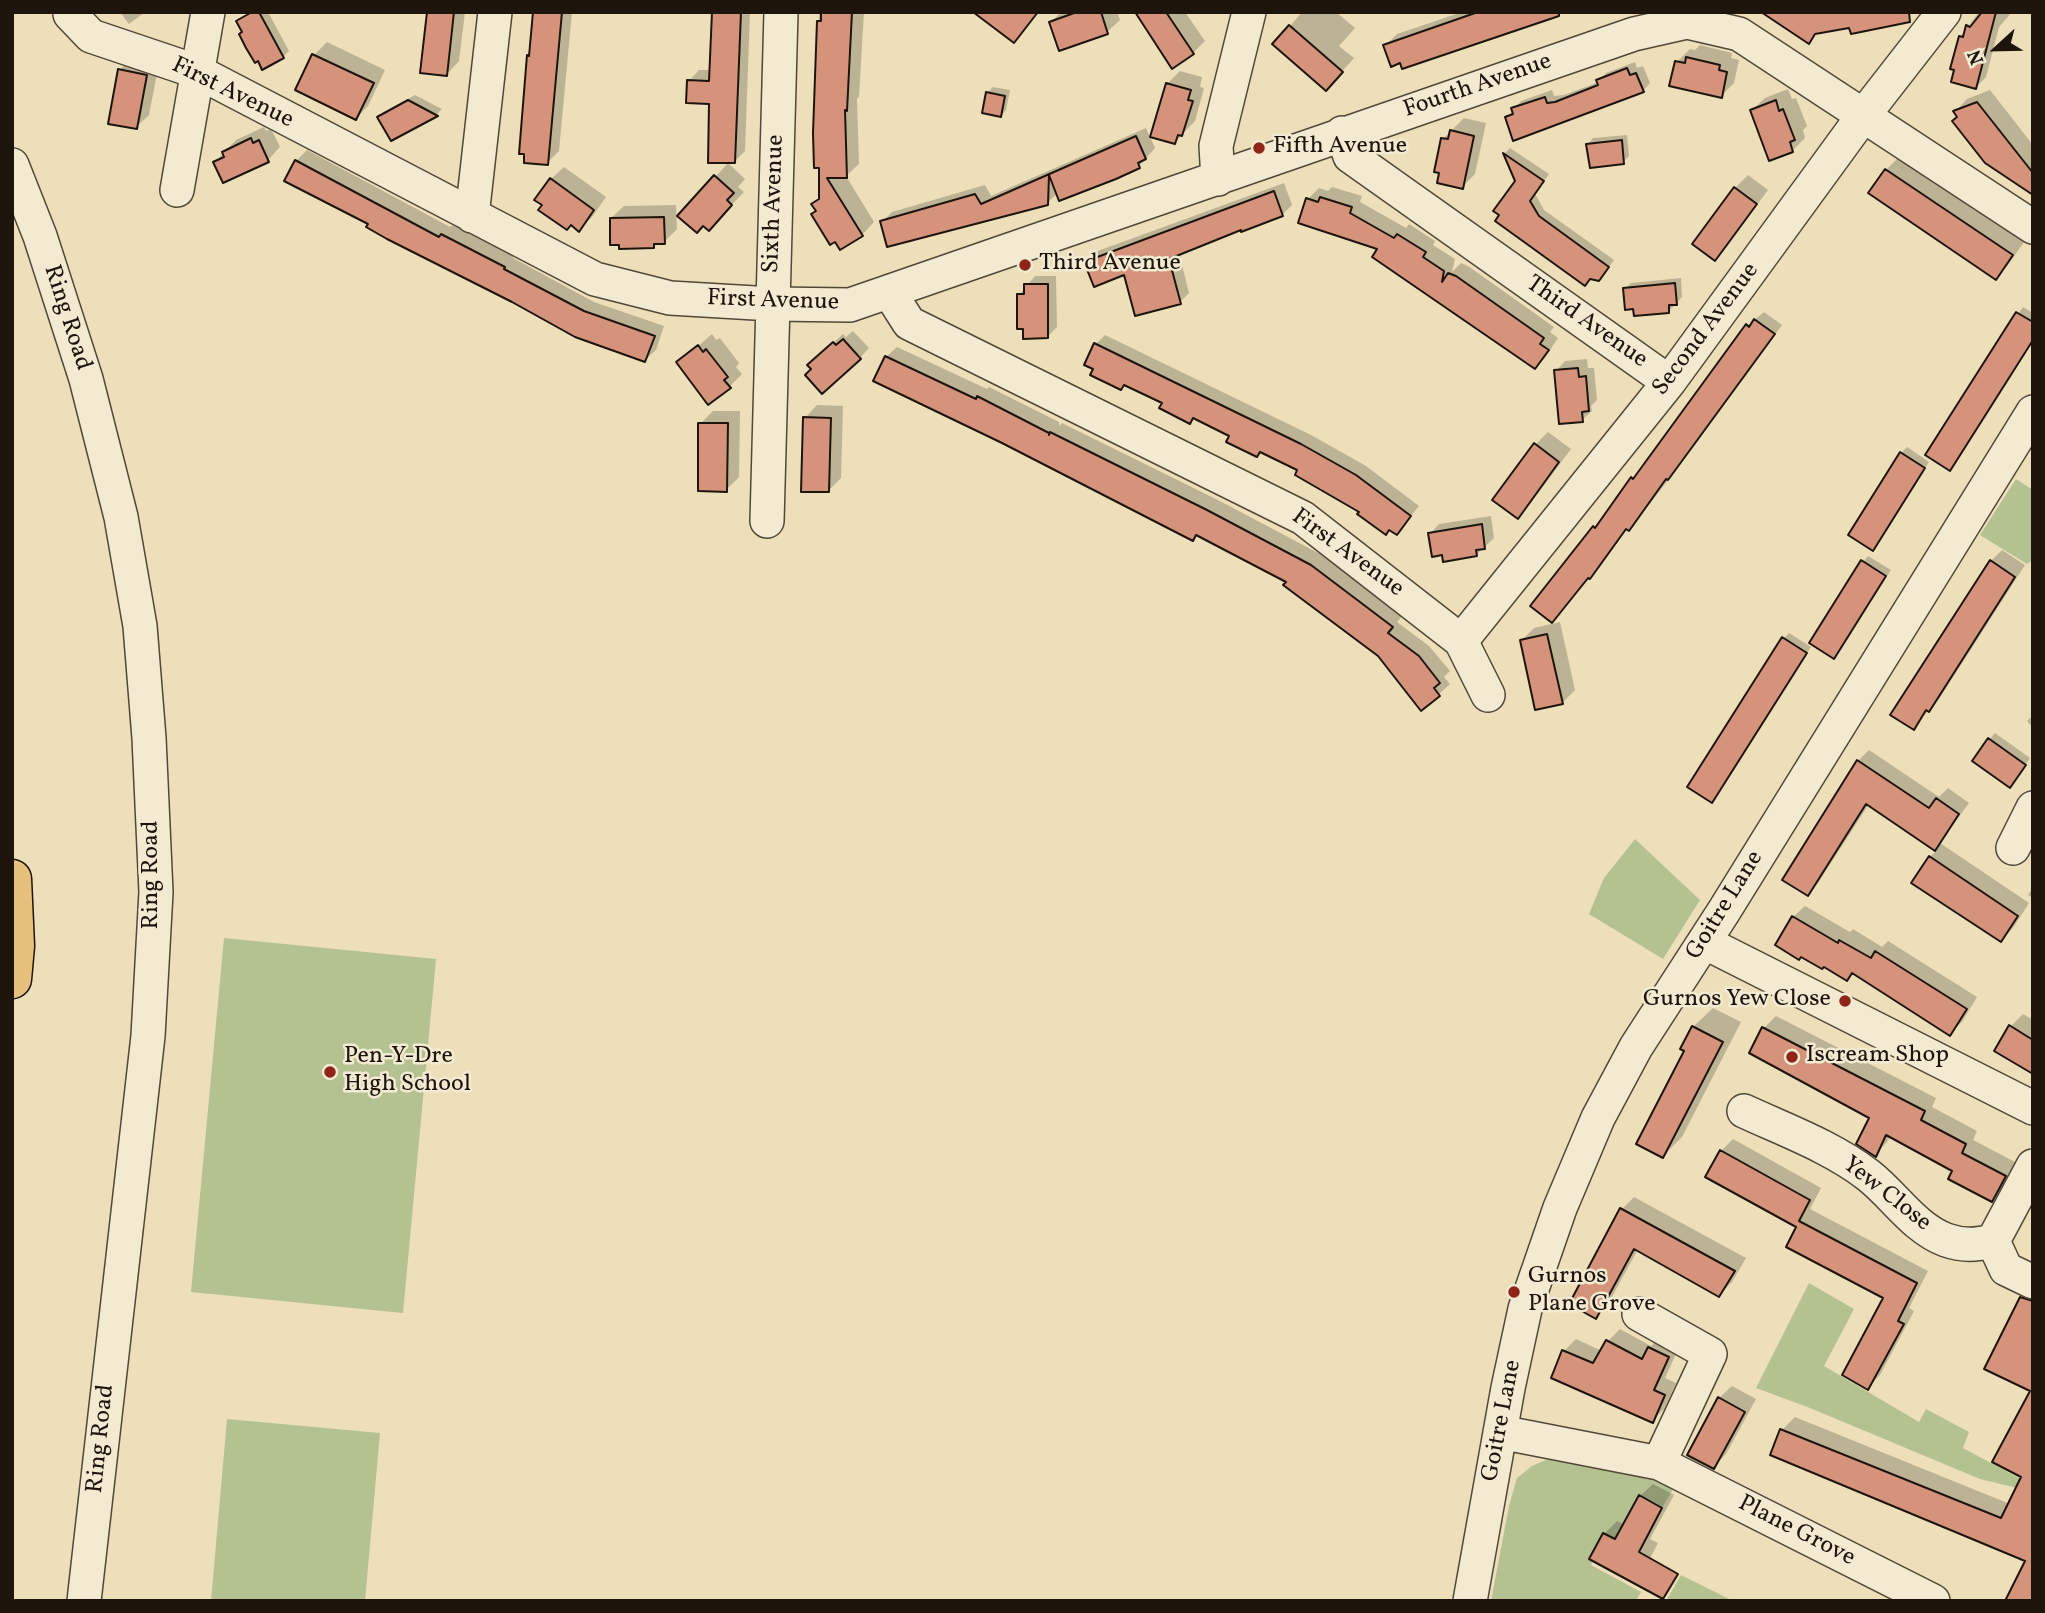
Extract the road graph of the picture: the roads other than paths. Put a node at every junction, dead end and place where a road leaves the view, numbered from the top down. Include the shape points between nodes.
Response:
1 (208, 12) edge
2 (495, 12) edge
3 (780, 12) edge
4 (1249, 12) edge
5 (1944, 12) edge
6 (70, 14) dead end
7 (198, 72) junction
8 (1863, 116) junction
9 (1342, 134) junction
10 (12, 165) edge
11 (1218, 179) junction
12 (177, 190) dead end
13 (472, 216) junction
14 (2033, 227) edge
15 (890, 293) junction
16 (772, 304) junction
17 (1669, 382) junction
18 (2033, 412) edge
19 (767, 521) dead end
20 (1461, 641) junction
21 (1488, 695) dead end
22 (2033, 808) edge
23 (2013, 848) dead end
24 (12, 879) edge
25 (1704, 942) junction
26 (12, 979) edge
27 (2033, 1108) edge
28 (1744, 1111) dead end
29 (2033, 1166) edge
30 (1993, 1241) junction
31 (2033, 1282) edge
32 (1639, 1314) dead end
33 (1500, 1432) junction
34 (1659, 1463) junction
35 (84, 1601) edge
36 (1470, 1601) edge
37 (1933, 1601) edge

1 - 7 street
2 - 13 street
3 - 16 street, Sixth Avenue
4 - 11 street via 1216,146
5 - 8 street, Second Avenue
6 - 7 street, First Avenue via 91,36
7 - 12 street
7 - 13 street, First Avenue
8 - 9 street, Fourth Avenue via 1739,34 1687,22 1634,33
8 - 14 street, Fourth Avenue
8 - 17 street, Second Avenue
9 - 11 street, Fourth Avenue
9 - 17 street, Third Avenue via 1350,156
10 - 35 street, Ring Road via 86,379 121,517 140,626 149,738 156,892 148,1036
11 - 15 street, Fourth Avenue
13 - 16 street, First Avenue via 595,279 670,298
15 - 16 street, First Avenue via 850,305
15 - 20 street, First Avenue via 909,323 1303,518
16 - 19 street, Sixth Avenue
17 - 20 street, Second Avenue
18 - 25 street, Goitre Lane
20 - 21 street, First Avenue
22 - 23 street
24 - 26 highway
25 - 27 street
25 - 33 street, Goitre Lane via 1636,1047 1582,1154 1525,1309
28 - 30 street, Yew Close via 1868,1175 1919,1224 1944,1240 1971,1246
29 - 30 street
30 - 31 street via 2006,1269
32 - 34 street via 1710,1353
33 - 34 street, Plane Grove
33 - 36 street, Goitre Lane
34 - 37 street, Plane Grove

